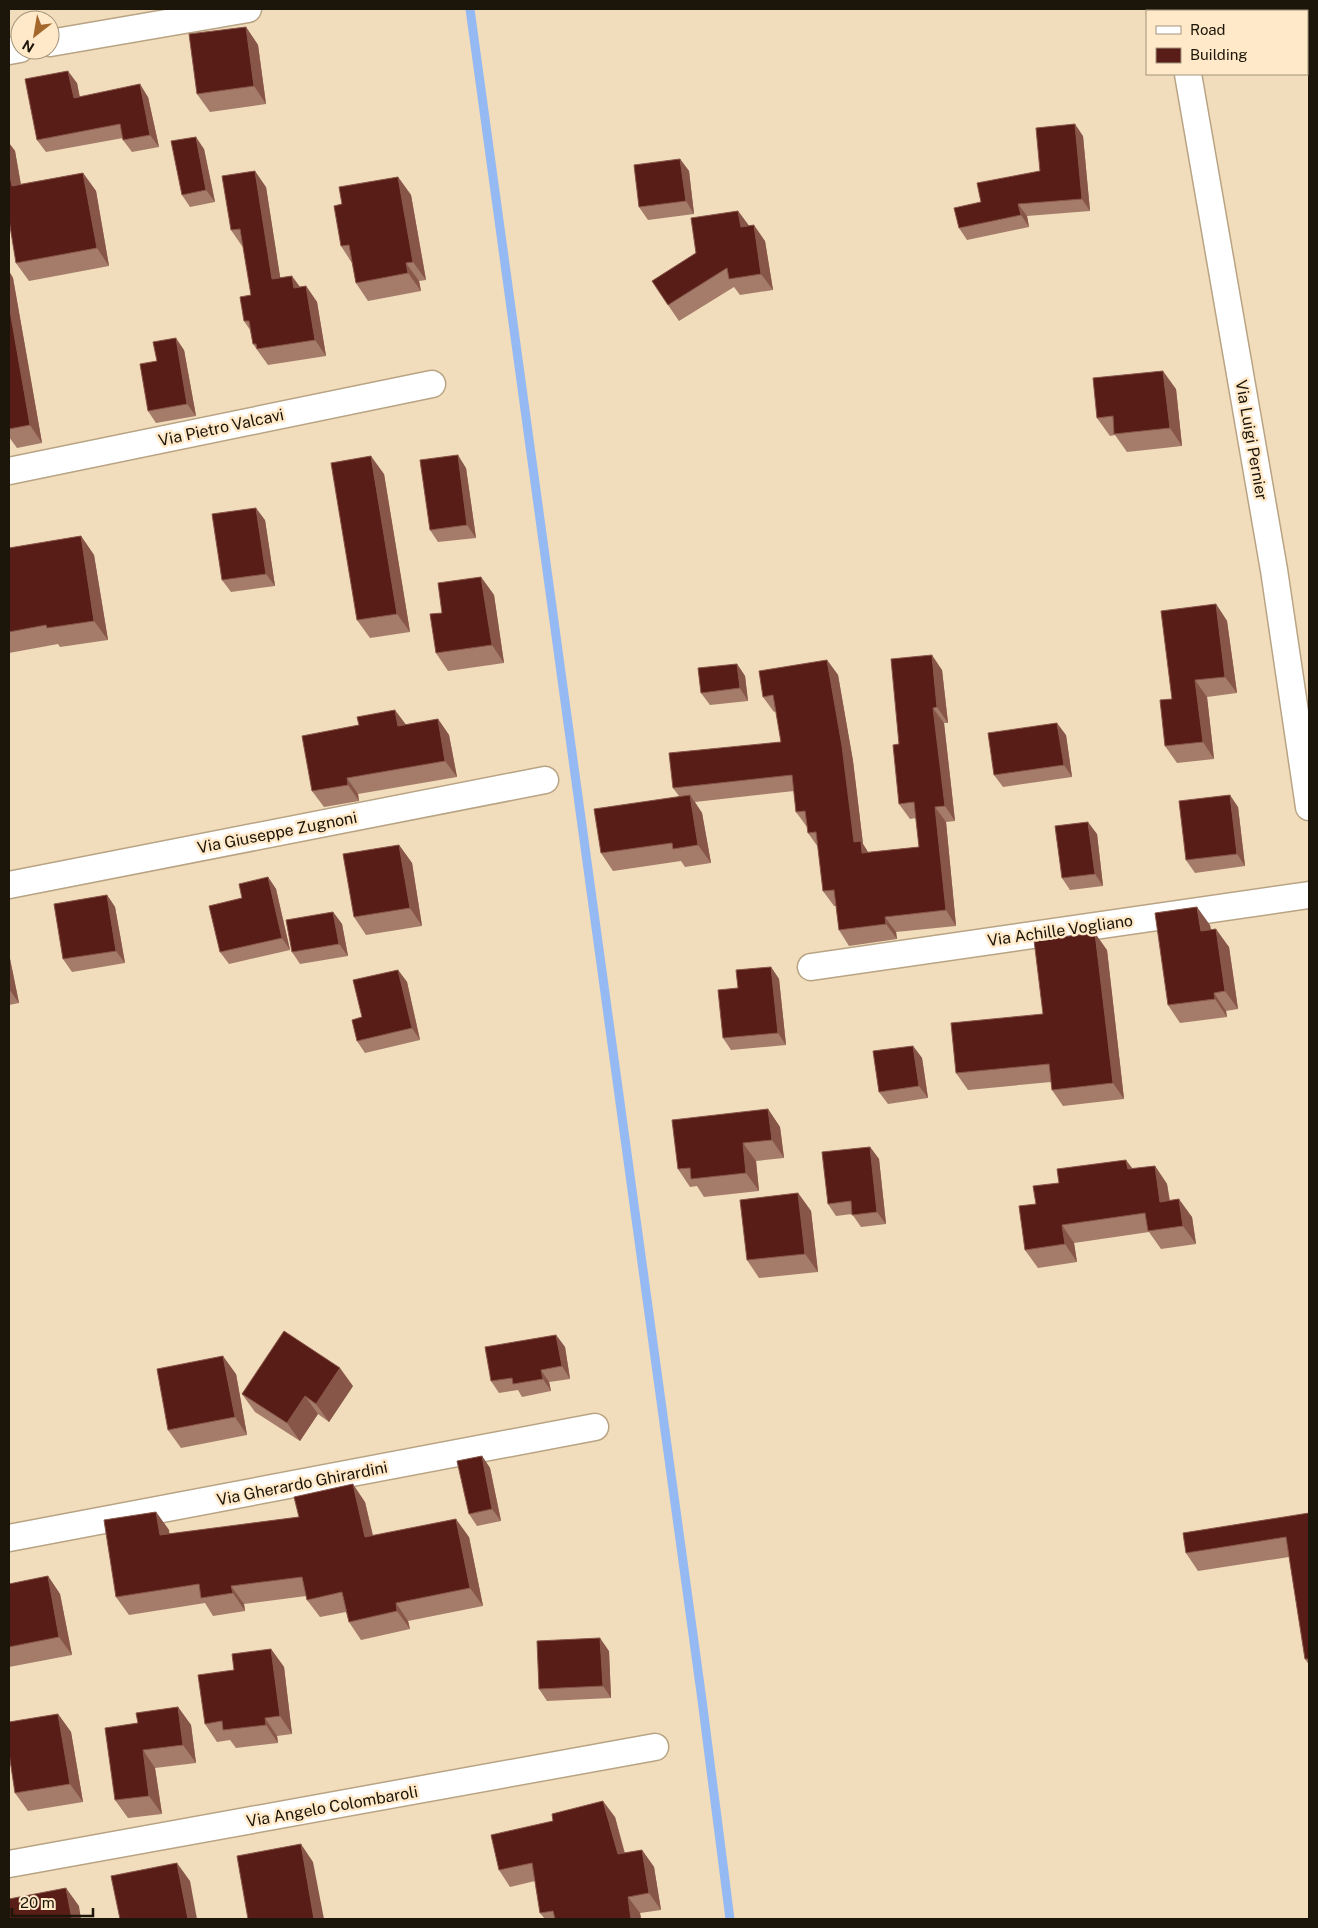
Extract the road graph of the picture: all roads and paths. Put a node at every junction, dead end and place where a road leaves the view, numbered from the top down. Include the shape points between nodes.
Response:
1 (248, 9) edge
2 (60, 42) edge
3 (1188, 75) edge
4 (432, 384) dead end
5 (9, 471) edge
6 (545, 780) dead end
7 (1309, 807) edge
8 (9, 885) edge
9 (1309, 895) edge
10 (811, 967) dead end
11 (595, 1427) dead end
12 (9, 1538) edge
13 (655, 1747) dead end
14 (9, 1864) edge

1 - 2 street
3 - 7 street, Via Luigi Pernier via 1274,570
4 - 5 street, Via Pietro Valcavi
6 - 8 street, Via Giuseppe Zugnoni
9 - 10 street, Via Achille Vogliano
11 - 12 street, Via Gherardo Ghirardini
13 - 14 street, Via Angelo Colombaroli

